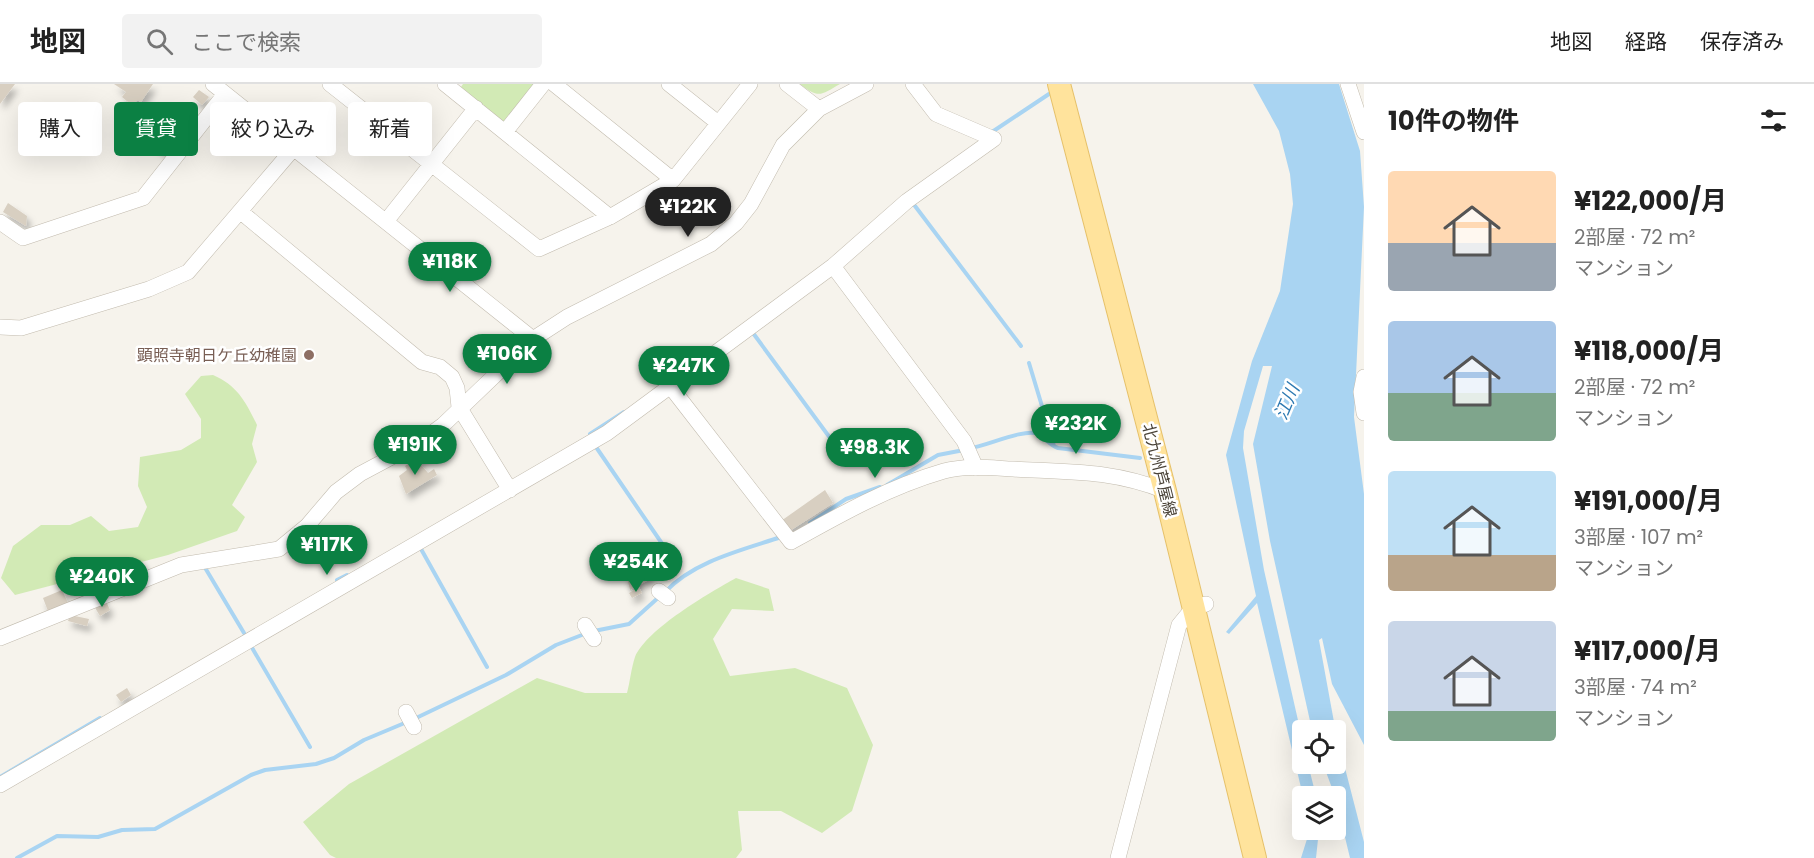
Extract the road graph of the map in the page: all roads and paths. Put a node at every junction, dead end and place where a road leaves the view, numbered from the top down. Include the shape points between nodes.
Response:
1 (330, 84) edge
2 (543, 84) edge
3 (554, 84) edge
4 (669, 84) edge
5 (750, 84) edge
6 (787, 84) edge
7 (866, 84) edge
8 (913, 84) edge
9 (1059, 84) edge
10 (1073, 84) edge
11 (1348, 84) edge
12 (452, 86) edge
13 (219, 89) edge
14 (236, 102) edge
15 (476, 108) junction
16 (819, 110) junction
17 (718, 123) junction
18 (505, 132) junction
19 (1364, 132) edge
20 (287, 156) edge
21 (304, 156) edge
22 (430, 165) junction
23 (673, 180) junction
24 (241, 212) junction
25 (610, 217) junction
26 (387, 220) junction
27 (0, 222) edge
28 (833, 266) junction
29 (0, 327) edge
30 (533, 339) junction
31 (1364, 378) edge
32 (670, 386) junction
33 (459, 407) junction
34 (1364, 414) edge
35 (976, 468) junction
36 (510, 490) junction
37 (1165, 491) junction
38 (1200, 606) junction
39 (585, 625) dead end
40 (0, 638) edge
41 (594, 639) dead end
42 (406, 712) dead end
43 (414, 727) dead end
44 (0, 785) edge
45 (1118, 858) edge
46 (1255, 858) edge
47 (1269, 858) edge

1 - 22 street
2 - 18 street
3 - 23 street
4 - 17 street
5 - 17 street
6 - 16 street
7 - 16 street
8 - 28 street via 936,114 994,139 907,201
9 - 37 main road, 北九州芦屋線
10 - 38 main road, 北九州芦屋線
11 - 19 street
12 - 15 street
13 - 14 street
13 - 27 street via 143,198 23,238
15 - 18 street
15 - 22 street
16 - 30 street via 783,145 751,204 736,223 711,244 567,317
17 - 23 street
18 - 25 street
20 - 24 street
21 - 26 street
22 - 25 street via 539,249
22 - 26 street
23 - 25 street
24 - 29 street via 189,272 149,289 21,328
24 - 33 street via 422,362 440,367 452,377
26 - 30 street
28 - 32 street
28 - 35 street via 964,441
30 - 33 street
31 - 34 street
32 - 35 street via 791,542 866,500 946,470
32 - 36 street via 607,433
33 - 36 street
33 - 40 street via 420,442 360,474 336,492 307,526 279,549 181,565
35 - 37 street via 1101,472
36 - 44 street
37 - 38 main road, 北九州芦屋線
38 - 45 street via 1179,625
38 - 46 main road, 北九州芦屋線
38 - 47 main road, 北九州芦屋線
39 - 41 street
42 - 43 street

